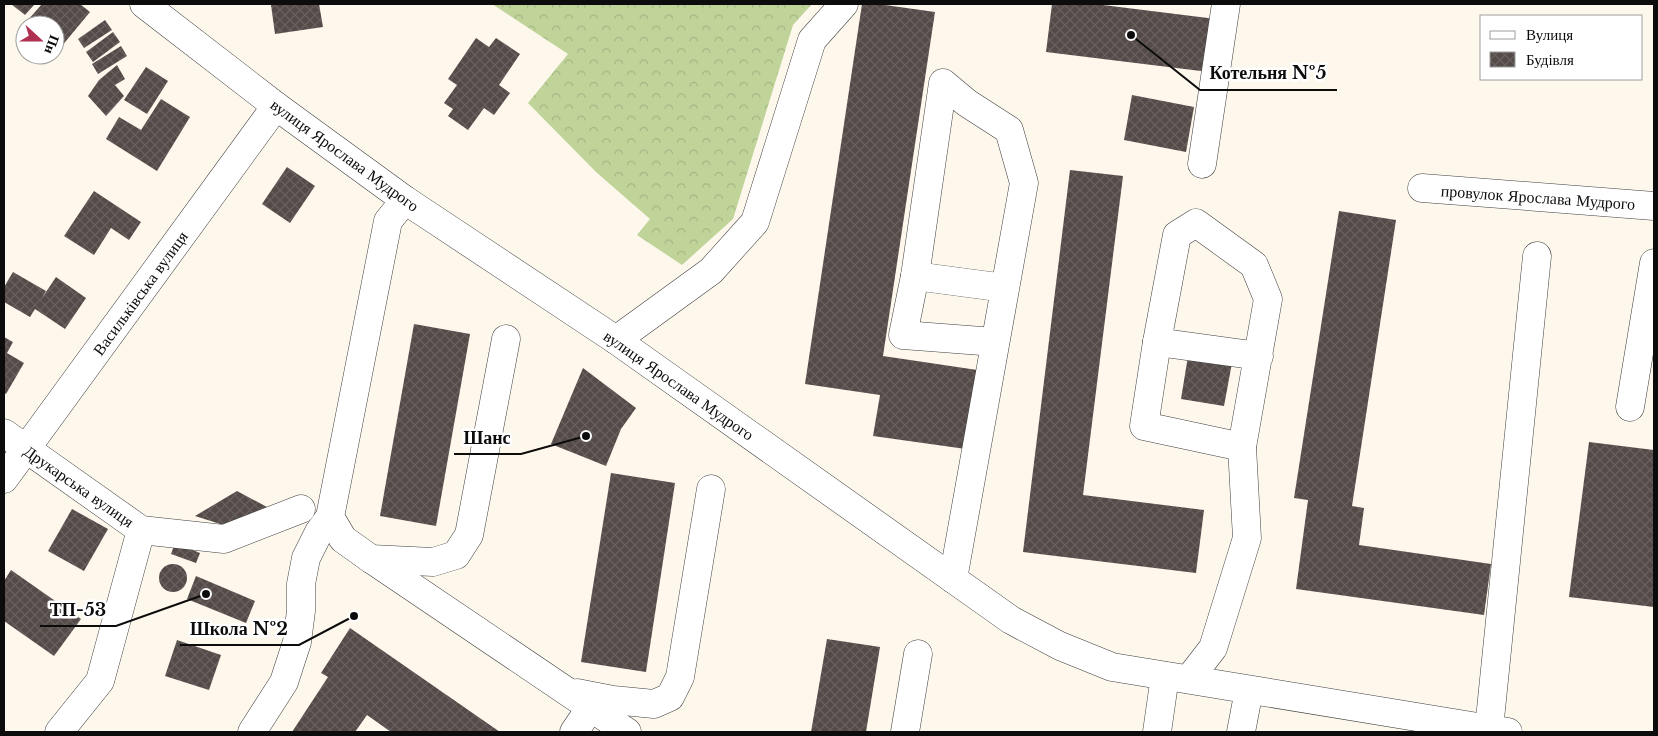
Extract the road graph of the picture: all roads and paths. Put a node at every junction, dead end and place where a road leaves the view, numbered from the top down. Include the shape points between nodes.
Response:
1 (145, 4) edge
2 (844, 4) edge
3 (1226, 4) edge
4 (276, 106) junction
5 (1202, 164) dead end
6 (1422, 188) dead end
7 (405, 200) junction
8 (1654, 206) edge
9 (1537, 256) dead end
10 (1654, 262) edge
11 (915, 276) junction
12 (1005, 288) junction
13 (506, 339) dead end
14 (616, 340) junction
15 (995, 342) junction
16 (1157, 342) junction
17 (1259, 356) junction
18 (1630, 407) dead end
19 (4, 433) edge
20 (1242, 447) junction
21 (26, 449) junction
22 (4, 479) edge
23 (711, 489) dead end
24 (301, 509) dead end
25 (330, 517) junction
26 (140, 530) junction
27 (371, 559) junction
28 (952, 579) junction
29 (918, 654) dead end
30 (1177, 678) junction
31 (566, 690) junction
32 (1249, 690) junction
33 (591, 707) junction
34 (1498, 731) edge
35 (59, 732) edge
36 (252, 732) edge
37 (574, 732) edge
38 (626, 732) edge
39 (905, 732) edge
40 (1157, 732) edge
41 (1241, 732) edge

1 - 4 street, вулиця Ярослава Мудрого
2 - 14 street via 812,40 754,222 711,271
3 - 5 street
4 - 7 street, вулиця Ярослава Мудрого
4 - 21 street, Васильківська вулиця
6 - 8 street, провулок Ярослава Мудрого
7 - 14 street, вулиця Ярослава Мудрого
7 - 25 street via 388,221
9 - 34 street
10 - 18 street
11 - 12 street
11 - 12 street via 943,83 1009,130 1024,183
11 - 15 street via 903,335
12 - 15 street
13 - 27 street via 469,534 456,555 433,562
14 - 28 street, вулиця Ярослава Мудрого
15 - 28 street
16 - 17 street
16 - 17 street via 1177,235 1196,223 1254,265 1268,300
16 - 20 street via 1144,426
17 - 20 street
19 - 21 street, Друкарська вулиця
20 - 30 street via 1247,538 1213,648
21 - 22 street, Васильківська вулиця
21 - 26 street, Друкарська вулиця
23 - 31 street via 680,677 670,697 654,704
24 - 26 street, Друкарська вулиця via 224,539
25 - 27 street via 343,539
25 - 36 street via 306,558 297,642 284,682
26 - 35 street via 100,681
27 - 31 street
28 - 30 street, вулиця Ярослава Мудрого via 1011,620 1060,646 1112,667
29 - 39 street
30 - 32 street, вулиця Ярослава Мудрого
30 - 40 street
31 - 33 street
32 - 34 street, вулиця Ярослава Мудрого
32 - 41 street
33 - 37 street
33 - 38 street

